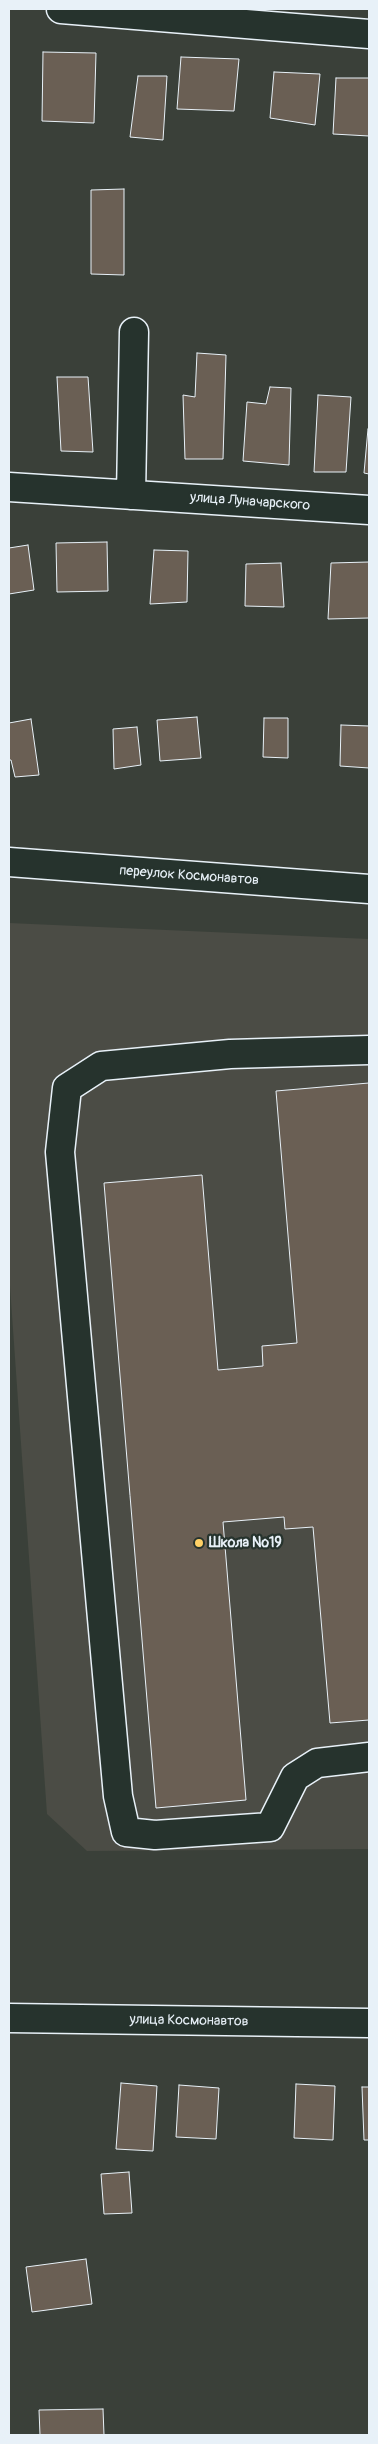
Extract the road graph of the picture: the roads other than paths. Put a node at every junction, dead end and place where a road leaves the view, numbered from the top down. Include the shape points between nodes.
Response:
1 (61, 9) edge
2 (369, 34) edge
3 (134, 332) dead end
4 (9, 487) edge
5 (131, 495) junction
6 (369, 510) edge
7 (9, 862) edge
8 (369, 889) edge
9 (369, 1050) edge
10 (369, 1757) edge
11 (9, 2018) edge
12 (369, 2023) edge

1 - 2 street
3 - 5 street
4 - 5 street, улица Луначарского
5 - 6 street, улица Луначарского
7 - 8 street, переулок Космонавтов
9 - 10 street via 230,1054 101,1066 67,1088 60,1152 118,1796 126,1832 155,1835 270,1827 295,1777 317,1763
11 - 12 street, улица Космонавтов

